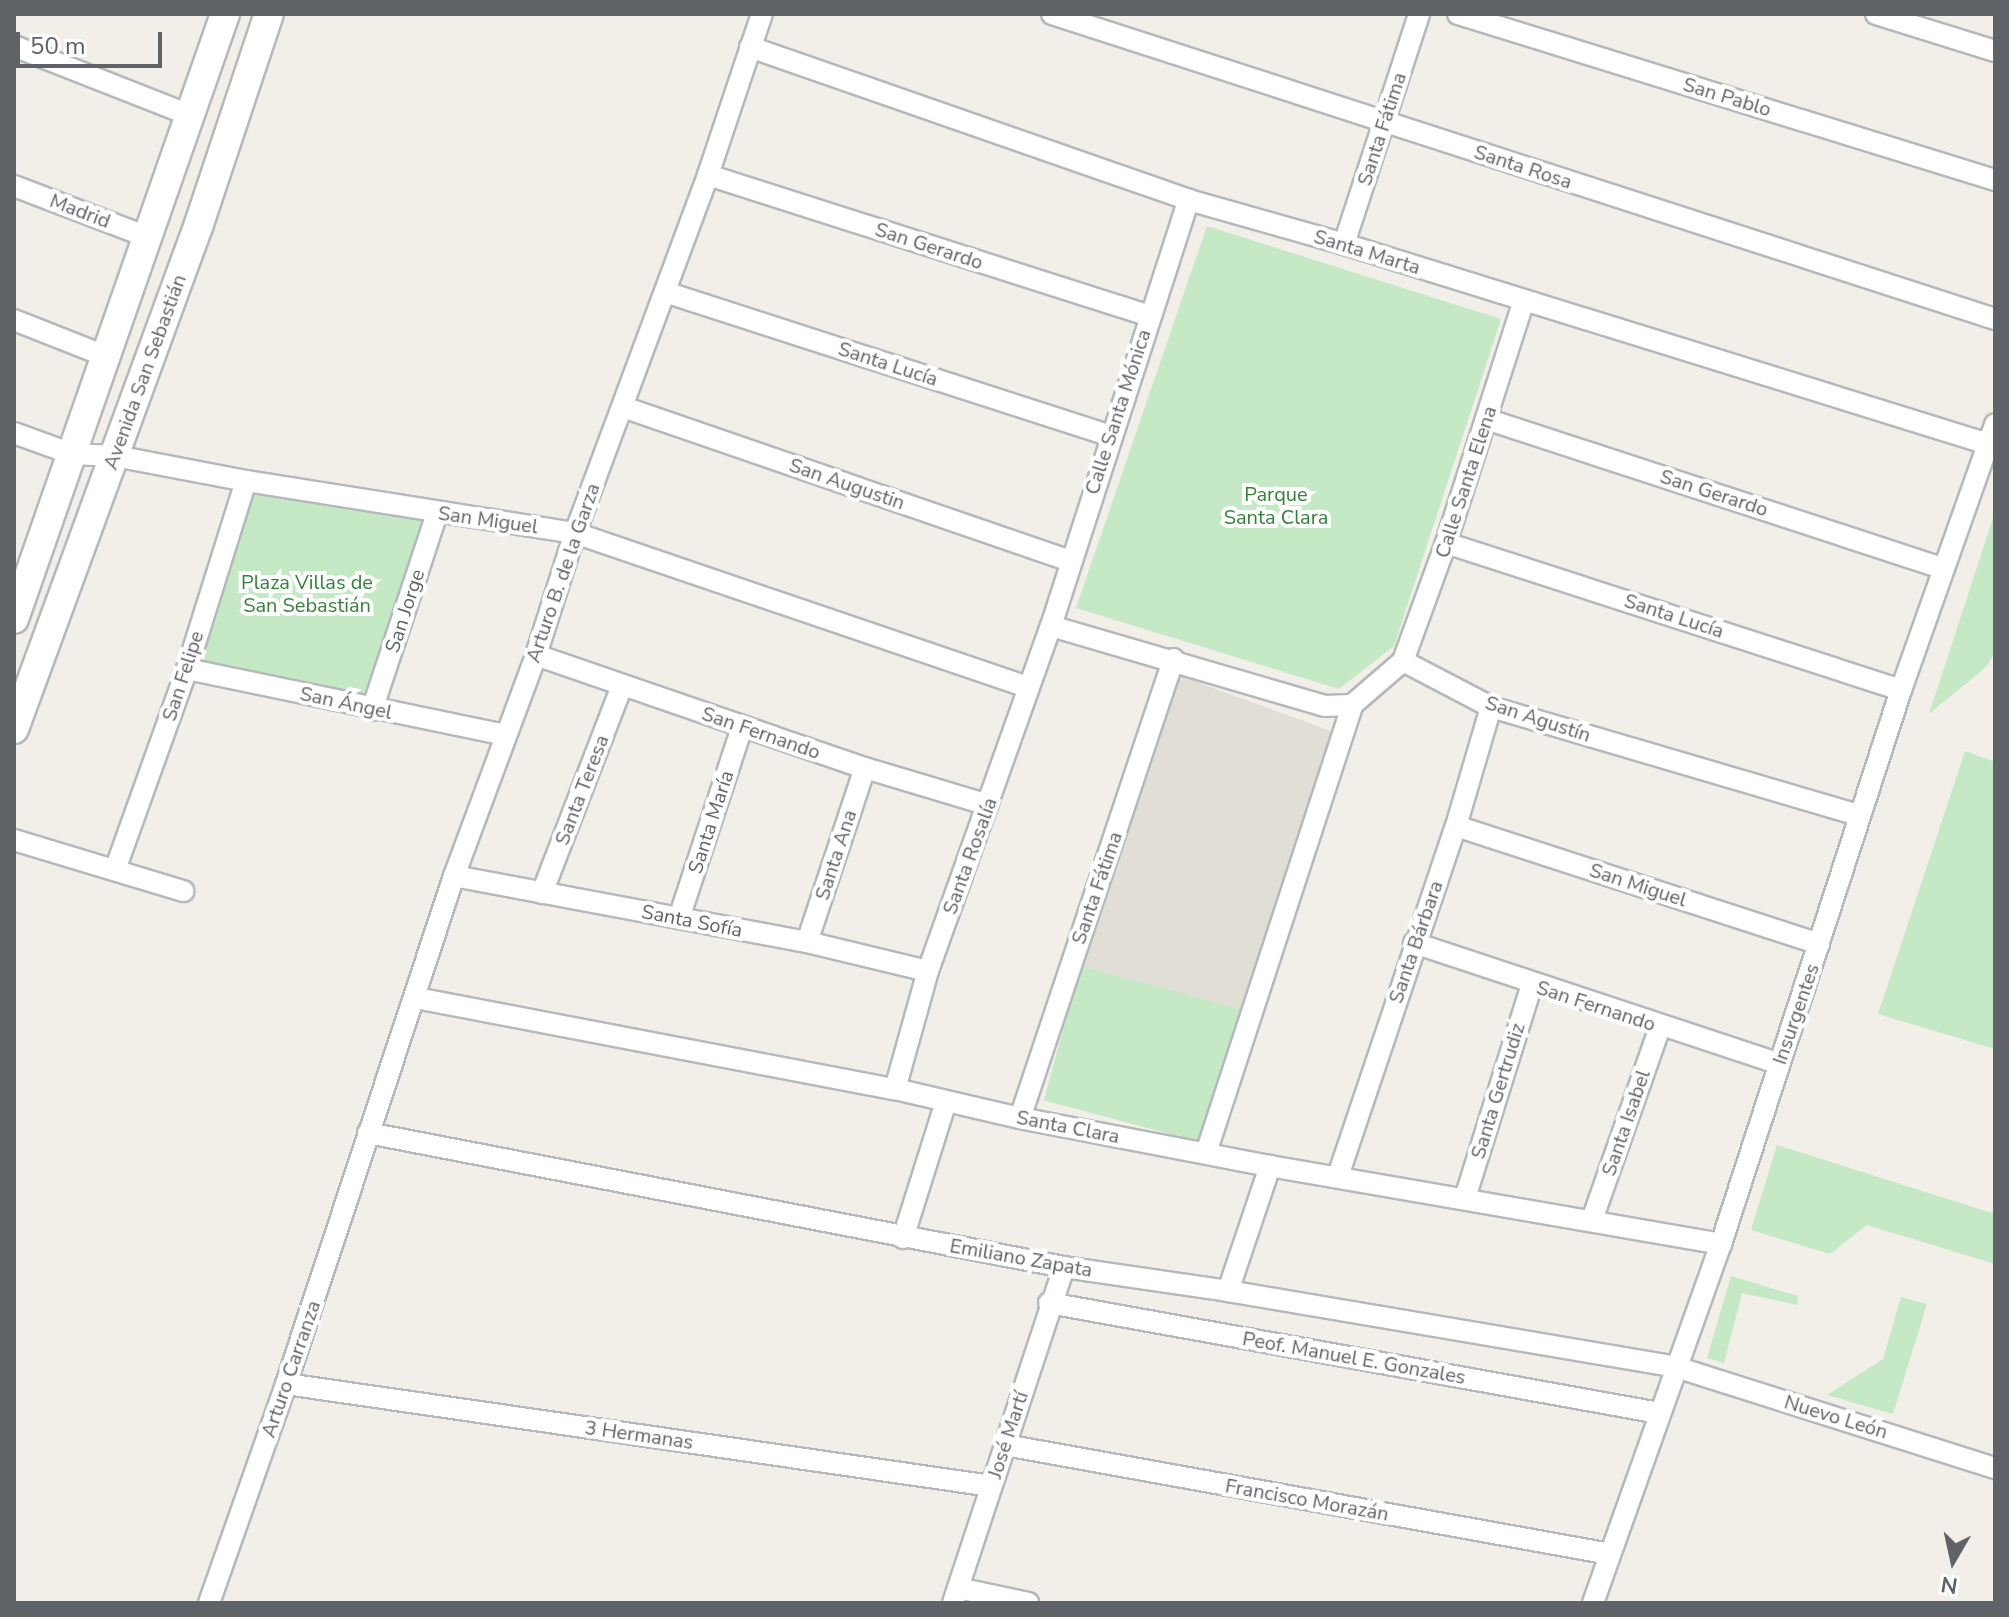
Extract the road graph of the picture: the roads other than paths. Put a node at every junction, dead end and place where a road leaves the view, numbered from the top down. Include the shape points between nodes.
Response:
1 (225, 14) edge
2 (269, 14) edge
3 (762, 14) edge
4 (1052, 14) edge
5 (1419, 14) edge
6 (1458, 14) edge
7 (1876, 14) edge
8 (14, 46) edge
9 (750, 47) junction
10 (1995, 50) edge
11 (189, 115) junction
12 (1386, 122) junction
13 (708, 175) junction
14 (1995, 180) edge
15 (14, 186) edge
16 (1189, 200) junction
17 (145, 236) junction
18 (1344, 244) junction
19 (665, 292) junction
20 (1524, 300) junction
21 (1149, 316) junction
22 (1995, 319) edge
23 (14, 320) edge
24 (103, 355) junction
25 (623, 407) junction
26 (1486, 419) junction
27 (1995, 424) edge
28 (14, 433) edge
29 (1110, 436) junction
30 (1988, 444) junction
31 (72, 454) junction
32 (115, 456) junction
33 (246, 481) junction
34 (437, 513) junction
35 (575, 533) junction
36 (1446, 543) junction
37 (1071, 561) junction
38 (1943, 568) junction
39 (20, 584) edge
40 (14, 619) edge
41 (1051, 626) junction
42 (536, 655) junction
43 (1174, 659) junction
44 (1403, 661) junction
45 (187, 669) junction
46 (622, 686) junction
47 (1027, 687) junction
48 (1901, 690) junction
49 (1352, 705) junction
50 (1491, 707) junction
51 (372, 710) junction
52 (742, 727) junction
53 (14, 729) edge
54 (505, 735) junction
55 (865, 768) junction
56 (988, 805) junction
57 (1859, 815) junction
58 (1456, 826) junction
59 (14, 840) edge
60 (115, 870) junction
61 (454, 876) junction
62 (183, 891) dead end
63 (542, 893) junction
64 (679, 918) junction
65 (807, 942) junction
66 (1414, 943) junction
67 (1819, 944) junction
68 (928, 971) junction
69 (1532, 984) junction
70 (416, 998) junction
71 (1660, 1027) junction
72 (1779, 1064) junction
73 (895, 1089) junction
74 (946, 1102) junction
75 (1020, 1118) junction
76 (368, 1133) junction
77 (1206, 1153) junction
78 (1270, 1166) junction
79 (1338, 1176) junction
80 (1465, 1198) junction
81 (1592, 1220) junction
82 (903, 1238) junction
83 (1721, 1244) junction
84 (1064, 1267) junction
85 (1228, 1291) junction
86 (1049, 1303) junction
87 (1676, 1367) junction
88 (286, 1384) junction
89 (1659, 1413) junction
90 (1005, 1445) junction
91 (1995, 1468) edge
92 (991, 1486) junction
93 (1610, 1554) junction
94 (955, 1596) edge
95 (209, 1603) edge
96 (1028, 1603) edge
97 (1593, 1603) edge

1 - 11 main road, Avenida San Sebastián
2 - 32 main road, Avenida San Sebastián
3 - 9 street, Arturo B. de la Garza
4 - 12 street, Santa Rosa
5 - 12 street, Santa Fátima
6 - 14 street, San Pablo
7 - 10 street
8 - 11 street
9 - 13 street, Arturo B. de la Garza
9 - 16 street, Santa Marta
11 - 17 main road, Avenida San Sebastián
12 - 18 street, Santa Fátima
12 - 22 street, Santa Rosa
13 - 19 street, Arturo B. de la Garza
13 - 21 street, San Gerardo
15 - 17 street, Madrid
16 - 18 street, Santa Marta
16 - 21 street, Calle Santa Mónica
17 - 24 main road, Avenida San Sebastián
18 - 20 street, Santa Marta
19 - 25 street, Arturo B. de la Garza
19 - 29 street, Santa Lucía
20 - 26 street, Calle Santa Elena
20 - 30 street, Santa Marta
21 - 29 street, Calle Santa Mónica
23 - 24 street
24 - 31 main road, Avenida San Sebastián
25 - 35 street, Arturo B. de la Garza
25 - 37 street, San Augustin
26 - 36 street, Calle Santa Elena
26 - 38 street, San Gerardo
27 - 30 street, Insurgentes
28 - 31 street, San Miguel
29 - 37 street, Calle Santa Mónica
30 - 38 street, Insurgentes
31 - 32 street, San Miguel
31 - 39 main road, Avenida San Sebastián
32 - 33 street, San Miguel
32 - 53 main road, Avenida San Sebastián
33 - 34 street, San Miguel
33 - 45 street, San Felipe
34 - 35 street, San Miguel
34 - 51 street, San Jorge
35 - 42 street, Arturo B. de la Garza
35 - 47 street, San Miguel
36 - 44 street, Calle Santa Elena
36 - 48 street, Santa Lucía
37 - 41 street, Calle Santa Mónica
38 - 48 street, Insurgentes
39 - 40 main road, Avenida San Sebastián
41 - 43 street
41 - 47 street, Santa Rosalía
42 - 46 street, San Fernando
42 - 54 street, Arturo B. de la Garza
43 - 49 street via 1324,706
43 - 75 street, Santa Fátima
44 - 49 street
44 - 50 street, San Agustín
45 - 51 street, San Ángel
45 - 60 street, San Felipe
46 - 52 street, San Fernando
46 - 63 street, Santa Teresa
47 - 56 street, Santa Rosalía
48 - 57 street, Insurgentes
49 - 77 street
50 - 57 street, San Agustín
50 - 58 street, Santa Bárbara
51 - 54 street, San Ángel
52 - 55 street, San Fernando
52 - 64 street, Santa María
54 - 61 street, Arturo B. de la Garza
55 - 56 street, San Fernando
55 - 65 street, Santa Ana
56 - 68 street, Santa Rosalía
57 - 67 street, Insurgentes
58 - 66 street, Santa Bárbara
58 - 67 street, San Miguel
59 - 60 street
60 - 62 street
61 - 63 street, Santa Sofía
61 - 70 street, Arturo B. de la Garza
63 - 64 street, Santa Sofía
64 - 65 street, Santa Sofía
65 - 68 street, Santa Sofía
66 - 69 street, San Fernando
66 - 79 street, Santa Bárbara
67 - 72 street, Insurgentes
68 - 73 street, Santa Rosalía
69 - 71 street, San Fernando
69 - 80 street, Santa Gertrudiz
70 - 73 street, Santa Clara
70 - 76 street, Arturo B. de la Garza
71 - 72 street, San Fernando
71 - 81 street, Santa Isabel
72 - 83 street, Insurgentes
73 - 74 street, Santa Clara
74 - 75 street, Santa Clara
74 - 82 street
75 - 77 street, Santa Clara
76 - 82 street, Emiliano Zapata
76 - 88 street, Arturo Carranza
77 - 78 street, Santa Clara
78 - 79 street, Santa Clara
78 - 85 street
79 - 80 street, Santa Clara
80 - 81 street, Santa Clara
81 - 83 street, Santa Clara
82 - 84 street, Emiliano Zapata
83 - 87 street, Insurgentes
84 - 85 street, Emiliano Zapata
84 - 86 street, José Martí
85 - 87 street, Emiliano Zapata
86 - 89 street, Peof. Manuel E. Gonzales
86 - 90 street, José Martí
87 - 89 street, Insurgentes
87 - 91 street, Nuevo León
88 - 92 street, 3 Hermanas
88 - 95 street, Arturo Carranza
89 - 93 street, Insurgentes
90 - 92 street, José Martí
90 - 93 street, Francisco Morazán
92 - 94 street, José Martí
93 - 97 street, Insurgentes
94 - 96 street

